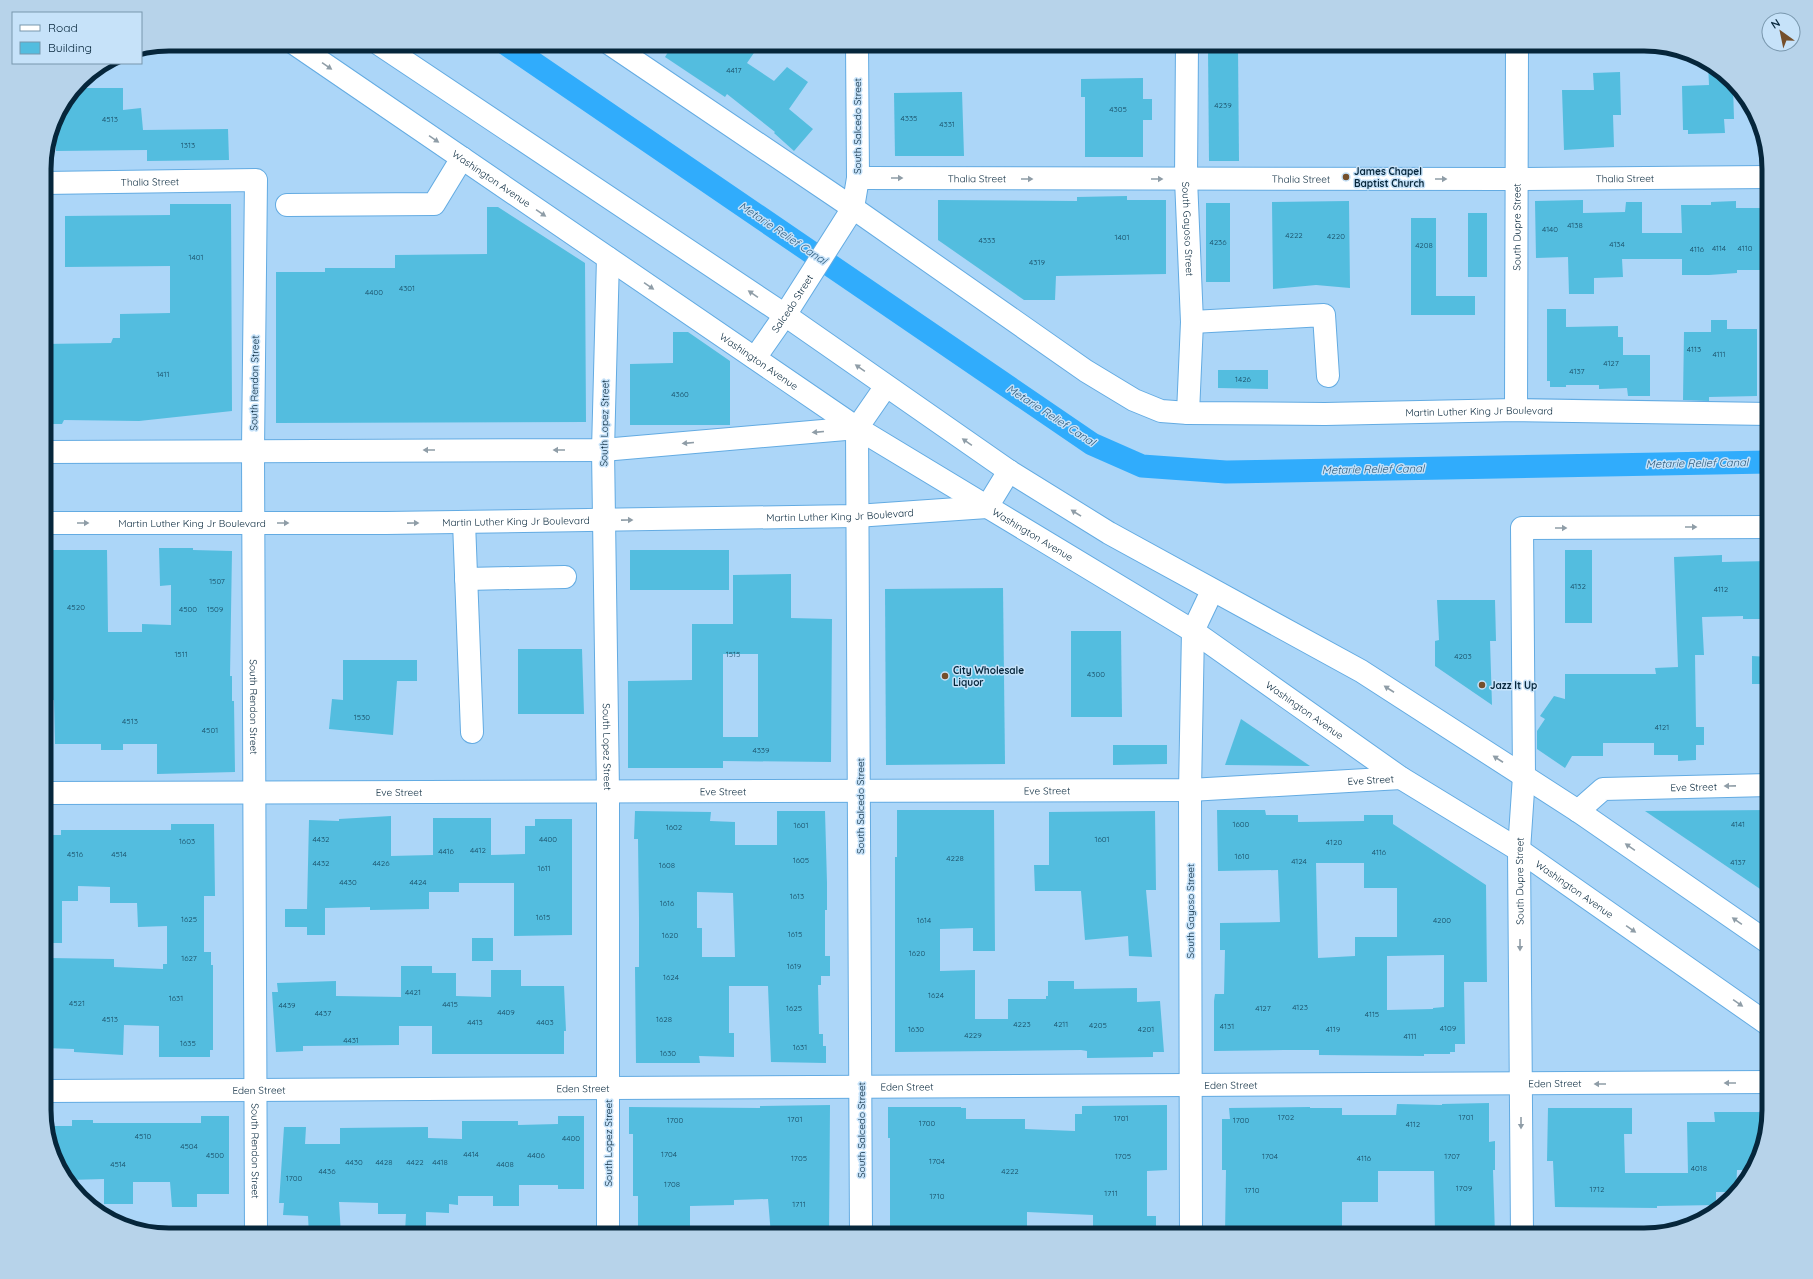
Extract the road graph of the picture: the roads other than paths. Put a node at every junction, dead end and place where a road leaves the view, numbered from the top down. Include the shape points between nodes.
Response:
1 (304, 51) edge
2 (389, 51) edge
3 (620, 51) edge
4 (857, 51) edge
5 (1187, 51) edge
6 (1517, 51) edge
7 (462, 158) junction
8 (1762, 177) edge
9 (858, 178) junction
10 (1186, 179) junction
11 (1517, 179) junction
12 (256, 180) joint
13 (51, 183) edge
14 (287, 205) dead end
15 (853, 208) junction
16 (608, 258) junction
17 (785, 316) junction
18 (1192, 322) junction
19 (755, 358) junction
20 (1328, 376) dead end
21 (886, 386) junction
22 (1516, 410) junction
23 (1188, 413) junction
24 (1762, 414) edge
25 (857, 428) junction
26 (253, 450) junction
27 (602, 450) junction
28 (51, 452) edge
29 (1009, 471) junction
30 (987, 507) junction
31 (856, 516) junction
32 (603, 520) junction
33 (464, 522) junction
34 (51, 523) edge
35 (254, 523) junction
36 (1762, 527) edge
37 (565, 577) dead end
38 (466, 579) junction
39 (1212, 591) junction
40 (1193, 631) junction
41 (472, 732) dead end
42 (1524, 776) junction
43 (1401, 778) junction
44 (1762, 785) edge
45 (860, 790) junction
46 (1190, 790) junction
47 (255, 791) junction
48 (608, 792) junction
49 (51, 793) edge
50 (1578, 811) junction
51 (1519, 850) junction
52 (1762, 938) edge
53 (1762, 1020) edge
54 (1762, 1082) edge
55 (1520, 1084) junction
56 (861, 1086) junction
57 (1191, 1086) junction
58 (608, 1088) junction
59 (254, 1090) junction
60 (51, 1091) edge
61 (256, 1228) edge
62 (608, 1228) edge
63 (861, 1228) edge
64 (1191, 1228) edge
65 (1522, 1228) edge

1 -> 7 street, Washington Avenue
17 -> 2 street
3 - 15 street
4 - 9 street, South Salcedo Street
5 - 10 street, South Gayoso Street
6 - 11 street, South Dupre Street
7 - 14 street via 434,204
7 -> 16 street, Washington Avenue
8 - 11 street, Thalia Street
9 -> 10 street, Thalia Street
9 - 15 street, South Salcedo Street
10 -> 11 street, Thalia Street
10 - 18 street, South Gayoso Street
11 - 22 street, South Dupre Street
12 - 13 street, Thalia Street
12 - 26 street, South Rendon Street
15 - 17 street, Salcedo Street
15 - 23 street via 1086,371 1134,400 1161,411
16 -> 19 street, Washington Avenue
16 - 27 street, South Lopez Street
17 - 19 street, Salcedo Street
21 -> 17 street
18 - 20 street via 1324,315
18 - 23 street, South Gayoso Street
19 - 25 street, Washington Avenue
21 - 25 street
29 -> 21 street
22 - 23 street, Martin Luther King Jr Boulevard via 1325,414
22 - 24 street, Martin Luther King Jr Boulevard
25 -> 27 street
25 - 30 street, Washington Avenue
25 - 31 street, South Salcedo Street
27 -> 26 street
26 - 28 street
26 - 35 street, South Rendon Street
27 - 32 street, South Lopez Street
29 - 30 street
39 -> 29 street via 1109,533
30 - 31 street, Martin Luther King Jr Boulevard
30 - 40 street, Washington Avenue
32 -> 31 street, Martin Luther King Jr Boulevard
31 - 45 street, South Salcedo Street
32 - 33 street, Martin Luther King Jr Boulevard
32 - 48 street, South Lopez Street
35 -> 33 street, Martin Luther King Jr Boulevard
33 - 38 street
34 -> 35 street, Martin Luther King Jr Boulevard
35 - 47 street, South Rendon Street
42 -> 36 street, South Dupre Street via 1522,528
37 - 38 street
38 - 41 street
39 - 40 street, South Gayoso Street
42 -> 39 street via 1361,671
40 - 43 street, Washington Avenue
40 - 46 street, South Gayoso Street
42 - 50 street
42 - 51 street, South Dupre Street
43 - 46 street, Eve Street
43 - 51 street, Washington Avenue
44 -> 50 street, Eve Street via 1603,789
45 - 46 street, Eve Street
45 - 48 street, Eve Street
45 - 56 street, South Salcedo Street
46 - 57 street, South Gayoso Street
47 - 48 street, Eve Street
47 - 49 street, Eve Street
47 - 59 street, South Rendon Street
48 - 58 street, South Lopez Street
52 -> 50 street
51 -> 53 street, Washington Avenue
51 -> 55 street, South Dupre Street
54 -> 55 street, Eden Street
55 - 57 street, Eden Street
55 -> 65 street, South Dupre Street
56 - 57 street, Eden Street
56 - 58 street, Eden Street
56 - 63 street, South Salcedo Street
57 - 64 street, South Gayoso Street
58 - 59 street, Eden Street
58 - 62 street, South Lopez Street
59 - 60 street, Eden Street
59 - 61 street, South Rendon Street

